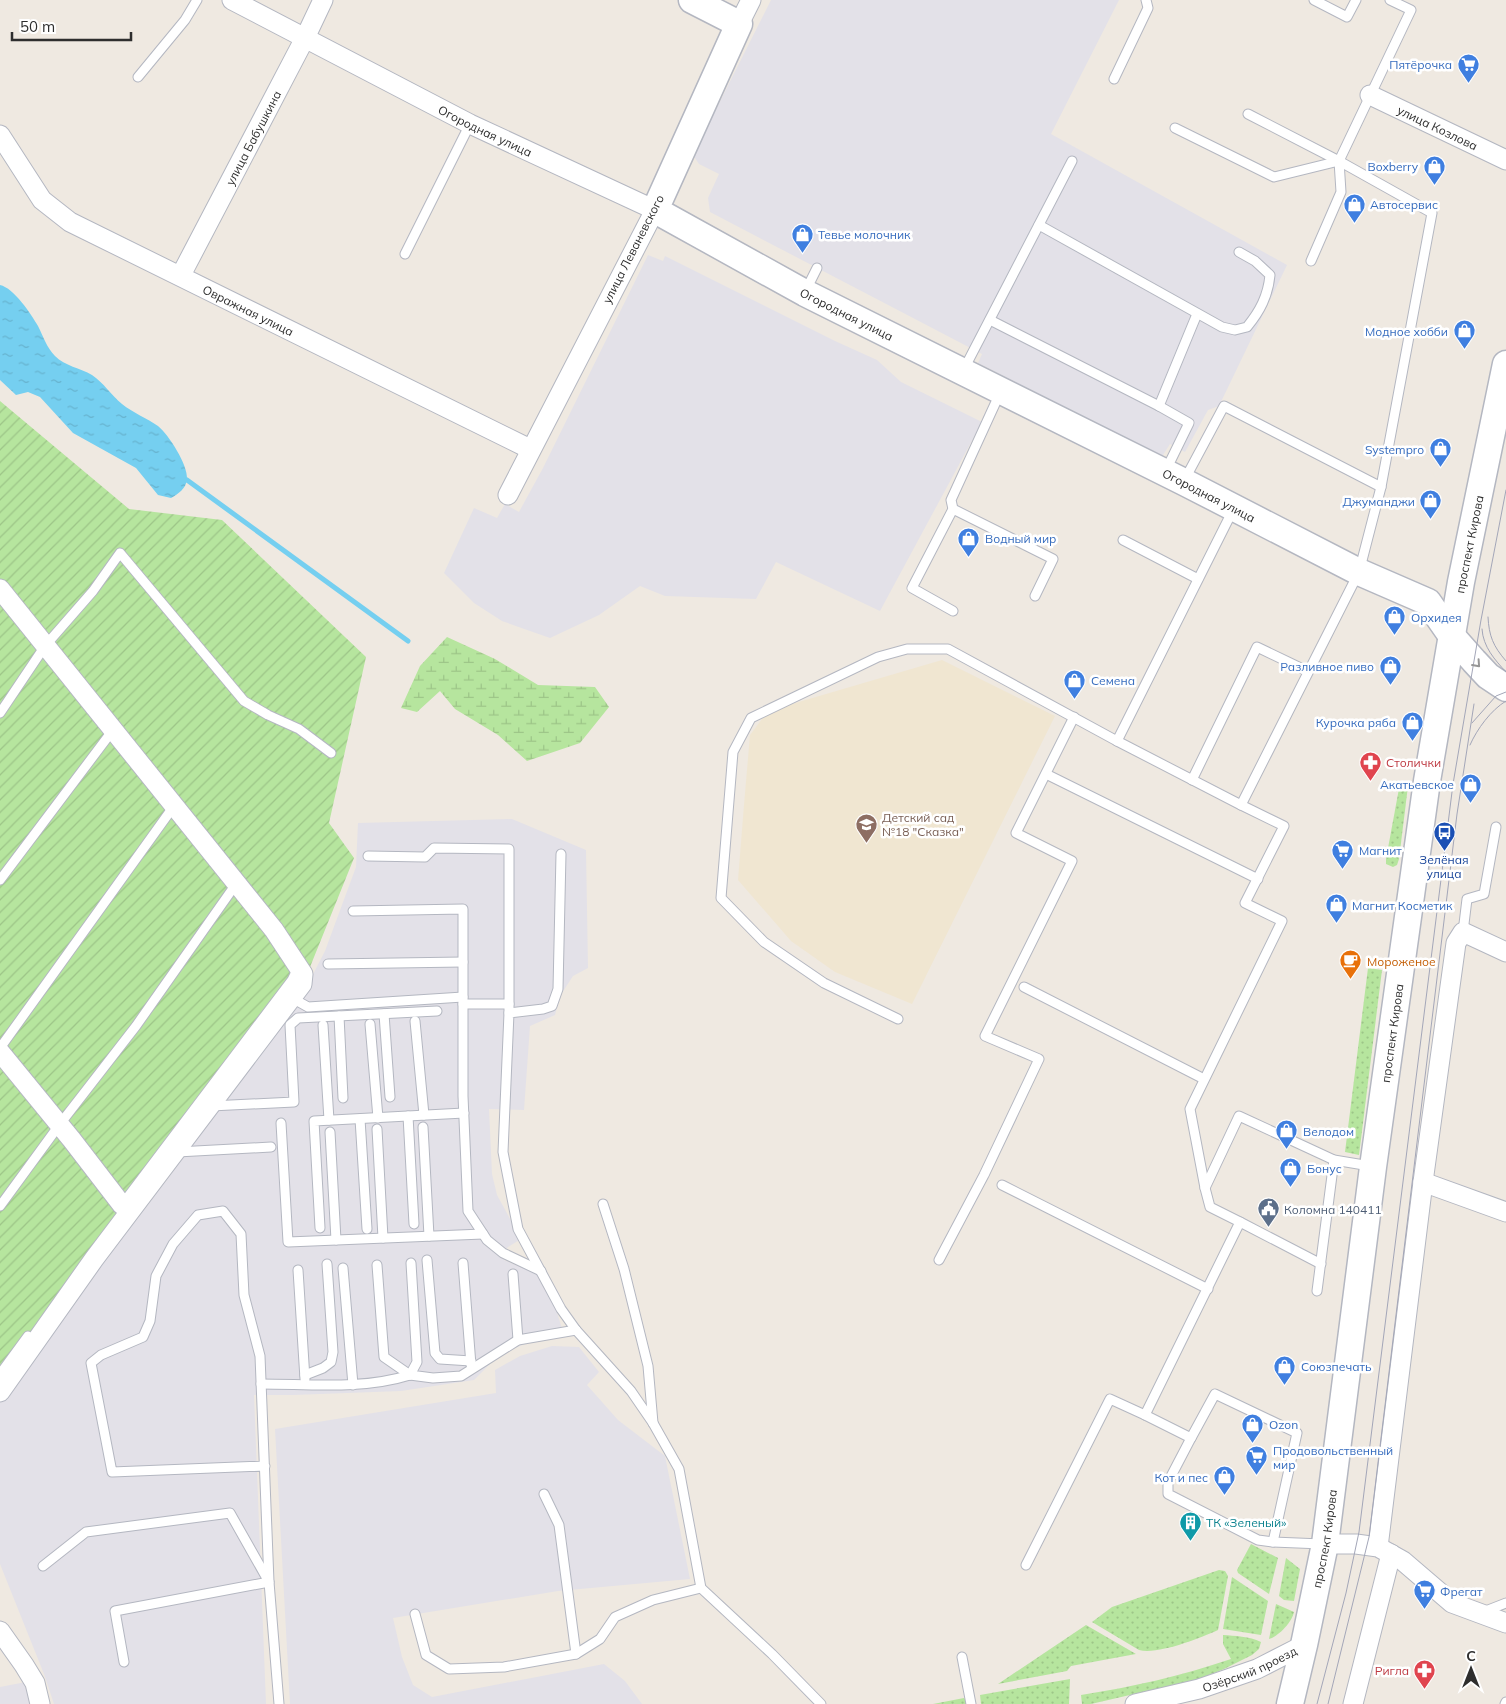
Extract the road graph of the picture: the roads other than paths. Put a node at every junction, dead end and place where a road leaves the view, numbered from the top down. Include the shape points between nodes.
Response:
1 (197, 0) edge
2 (232, 0) edge
3 (323, 0) edge
4 (692, 0) edge
5 (751, 0) edge
6 (1146, 0) edge
7 (1314, 0) edge
8 (1356, 0) edge
9 (1390, 0) edge
10 (739, 24) junction
11 (305, 38) junction
12 (138, 77) dead end
13 (1114, 79) dead end
14 (1370, 95) junction
15 (1248, 114) dead end
16 (470, 124) junction
17 (1175, 128) dead end
18 (0, 135) edge
19 (1506, 160) edge
20 (1072, 161) dead end
21 (1339, 161) junction
22 (654, 210) junction
23 (1039, 225) junction
24 (1238, 252) dead end
25 (405, 254) dead end
26 (1311, 261) dead end
27 (817, 268) dead end
28 (181, 275) junction
29 (805, 293) junction
30 (1197, 314) junction
31 (990, 320) junction
32 (1506, 364) edge
33 (963, 372) junction
34 (1001, 391) junction
35 (1159, 406) junction
36 (530, 449) junction
37 (1174, 477) junction
38 (1381, 486) junction
39 (508, 495) dead end
40 (1234, 508) junction
41 (953, 510) junction
42 (1123, 540) dead end
43 (1359, 572) junction
44 (1198, 580) junction
45 (0, 589) edge
46 (1035, 596) dead end
47 (953, 610) dead end
48 (1451, 635) junction
49 (46, 646) junction
50 (1307, 671) junction
51 (1506, 688) edge
52 (0, 713) edge
53 (1074, 717) junction
54 (113, 730) junction
55 (1117, 741) junction
56 (331, 753) dead end
57 (1046, 774) junction
58 (1192, 780) junction
59 (1241, 805) junction
60 (174, 806) junction
61 (1496, 827) dead end
62 (561, 854) dead end
63 (368, 856) dead end
64 (1258, 879) junction
65 (0, 880) edge
66 (236, 884) junction
67 (353, 911) dead end
68 (1463, 932) junction
69 (1506, 952) edge
70 (463, 962) junction
71 (328, 964) dead end
72 (298, 966) junction
73 (1024, 987) dead end
74 (292, 998) junction
75 (463, 1001) junction
76 (509, 1009) junction
77 (438, 1011) dead end
78 (384, 1014) junction
79 (338, 1016) junction
80 (898, 1020) dead end
81 (415, 1021) dead end
82 (370, 1024) dead end
83 (323, 1025) dead end
84 (0, 1048) edge
85 (0, 1052) edge
86 (1204, 1079) junction
87 (390, 1097) dead end
88 (343, 1098) dead end
89 (209, 1107) junction
90 (464, 1113) junction
91 (424, 1115) junction
92 (408, 1116) junction
93 (378, 1118) junction
94 (360, 1119) junction
95 (329, 1120) junction
96 (281, 1123) dead end
97 (60, 1124) junction
98 (423, 1127) dead end
99 (377, 1129) dead end
100 (330, 1132) dead end
101 (270, 1147) dead end
102 (174, 1152) junction
103 (1334, 1160) junction
104 (1373, 1167) junction
105 (1423, 1182) junction
106 (1002, 1185) dead end
107 (1205, 1188) junction
108 (603, 1204) dead end
109 (122, 1205) junction
110 (0, 1206) edge
111 (1506, 1212) edge
112 (1240, 1222) junction
113 (414, 1224) dead end
114 (320, 1228) dead end
115 (367, 1228) dead end
116 (483, 1234) junction
117 (430, 1236) junction
118 (383, 1238) junction
119 (336, 1240) junction
120 (427, 1260) dead end
121 (939, 1260) dead end
122 (411, 1263) dead end
123 (463, 1263) dead end
124 (327, 1264) dead end
125 (1320, 1264) junction
126 (377, 1265) dead end
127 (343, 1268) dead end
128 (298, 1270) dead end
129 (541, 1271) junction
130 (513, 1274) dead end
131 (1208, 1289) junction
132 (1317, 1291) dead end
133 (576, 1330) junction
134 (518, 1340) junction
135 (471, 1366) junction
136 (0, 1374) edge
137 (305, 1375) junction
138 (410, 1375) junction
139 (261, 1384) junction
140 (306, 1384) junction
141 (353, 1385) junction
142 (0, 1392) edge
143 (1145, 1415) junction
144 (653, 1423) junction
145 (1191, 1438) junction
146 (264, 1466) junction
147 (544, 1494) dead end
148 (1273, 1542) junction
149 (1325, 1544) junction
150 (1385, 1551) junction
151 (1026, 1564) dead end
152 (43, 1566) dead end
153 (269, 1582) junction
154 (701, 1588) junction
155 (1506, 1603) edge
156 (1480, 1613) junction
157 (415, 1614) dead end
158 (1506, 1622) edge
159 (0, 1631) edge
160 (1304, 1645) junction
161 (576, 1654) junction
162 (962, 1657) dead end
163 (124, 1662) dead end
164 (40, 1704) edge
165 (279, 1704) edge
166 (821, 1704) edge
167 (972, 1704) edge
168 (1135, 1704) edge
169 (1290, 1704) edge
170 (1353, 1704) edge

1 - 12 lane via 185,20
2 - 11 street, Огородная улица
3 - 11 street, улица Бабушкина
4 - 10 main road
5 - 10 street, улица Леваневского
6 - 13 lane via 1148,8
7 - 8 lane via 1347,17
9 - 14 lane via 1411,10
10 - 22 main road, улица Леваневского
11 - 16 street, Огородная улица
11 - 28 street, улица Бабушкина
14 - 19 street, улица Козлова
14 - 21 lane
15 - 21 lane
16 - 22 street, Огородная улица
16 - 25 lane
17 - 21 lane via 1274,177
18 - 28 street, Овражная улица via 42,200 70,222
20 - 23 lane
21 - 26 lane via 1341,192
21 - 38 lane via 1432,213
22 - 29 main road, Огородная улица
22 - 36 street, улица Леваневского
23 - 30 lane
23 - 31 lane
24 - 30 lane via 1256,261 1270,275 1269,289 1260,311 1248,328 1235,330
27 - 29 lane
28 - 36 street, Овражная улица
29 - 33 main road, Огородная улица
30 - 35 lane
31 - 33 lane
31 - 35 lane
32 - 48 main road, проспект Кирова
33 - 34 main road, Огородная улица
34 - 37 main road, Огородная улица
34 - 41 lane via 951,500
35 - 37 lane via 1189,422
36 - 39 street, улица Леваневского
37 - 38 lane via 1224,406
37 - 40 main road, Огородная улица
38 - 43 lane
40 - 43 main road, Огородная улица
40 - 44 lane
41 - 46 lane via 1053,559
41 - 47 lane via 912,588
42 - 44 lane
43 - 48 main road, Огородная улица via 1428,602
43 - 50 lane
44 - 55 lane
45 - 49 street
48 -> 51 main road via 1488,676
48 - 104 main road, проспект Кирова via 1427,781
49 - 52 lane
49 - 54 street
49 - 56 lane via 120,553 244,701 299,728
50 - 58 lane via 1257,647
50 - 59 lane
53 - 55 lane
53 - 57 lane
53 - 80 lane via 948,649 907,649 878,657 751,718 733,752 721,898 764,942 824,983
54 - 60 street
54 - 65 lane
55 - 58 lane
57 - 64 lane
57 - 121 lane via 1016,833 1072,861 985,1036 1039,1059
58 - 59 lane
59 - 64 lane via 1284,826
60 - 66 street
60 - 84 lane
61 - 68 lane via 1484,894 1467,899
62 - 76 lane via 558,989 552,1006
63 - 76 lane via 425,857 434,848 509,849
64 - 86 lane via 1246,903 1282,921
66 - 72 street via 274,930
66 - 97 lane via 136,1026
67 - 70 lane via 463,909
68 - 69 street
68 - 105 street via 1456,943
70 - 71 lane
70 - 75 lane
72 - 74 street via 303,974 302,984
72 - 109 lane via 292,980
73 - 86 lane
74 - 75 lane via 308,1007
74 - 89 street
75 - 76 lane
75 - 90 lane
76 - 129 lane via 503,1152 518,1229
77 - 78 lane
78 - 79 lane
78 - 87 lane
79 - 88 lane
79 - 89 lane via 298,1018 290,1025 294,1102
81 - 91 lane
82 - 93 lane
83 - 95 lane
85 - 97 street
86 - 107 lane via 1190,1109
89 - 102 street
90 - 91 lane
90 - 116 lane via 468,1211
91 - 92 lane
92 - 93 lane
92 - 113 lane
93 - 94 lane
94 - 95 lane
94 - 115 lane
95 - 114 lane via 314,1121
96 - 119 lane via 288,1242
97 - 109 street
97 - 110 lane
98 - 117 lane
99 - 118 lane
100 - 119 lane
101 - 102 lane
102 - 142 street
103 - 104 lane
103 - 107 lane via 1240,1116
103 - 125 lane
104 - 149 main road, проспект Кирова
105 - 111 street
105 - 150 street
106 - 131 lane
107 - 112 lane via 1210,1207
108 - 144 lane via 624,1269 648,1366
109 - 136 lane via 117,1219
112 - 125 lane
112 - 131 lane
116 - 117 lane
116 - 129 lane via 503,1252
117 - 118 lane
118 - 119 lane
120 - 135 lane via 435,1353 440,1359
122 - 138 lane via 417,1362
123 - 135 lane
124 - 137 lane via 333,1352 331,1362
125 - 132 lane
126 - 138 lane via 384,1357
127 - 141 lane
128 - 137 lane
129 - 133 lane
130 - 134 lane
131 - 143 lane
133 - 134 lane
133 - 144 lane via 631,1391
134 - 135 lane
135 - 138 lane via 461,1376 433,1378
137 - 140 lane
138 - 141 lane
139 - 140 lane
139 - 146 lane
139 - 146 lane via 260,1356 244,1295 241,1234 223,1211 198,1215 173,1244 156,1276 150,1322 143,1337 101,1355 91,1363 112,1472
140 - 141 lane
143 - 145 lane
143 - 151 lane via 1110,1399
144 - 154 lane via 679,1470
145 - 148 lane via 1168,1482 1168,1494 1258,1540
145 - 148 lane via 1215,1394 1297,1433
146 - 153 lane
147 - 161 lane via 559,1525
148 - 149 lane
149 - 150 street via 1356,1544
149 - 160 main road, проспект Кирова
150 - 156 street via 1403,1561 1452,1603
150 - 170 street
152 - 153 lane via 86,1532 230,1513
153 - 163 lane via 115,1611
153 - 165 lane
154 - 161 lane via 653,1600 614,1617 600,1639
154 - 166 lane
155 - 156 lane
156 - 158 street
157 - 161 lane via 426,1655 449,1669 504,1668
159 - 164 street via 35,1683
160 - 168 street, Озёрский проезд via 1257,1669 1198,1689
160 - 169 main road, проспект Кирова
162 - 167 lane

